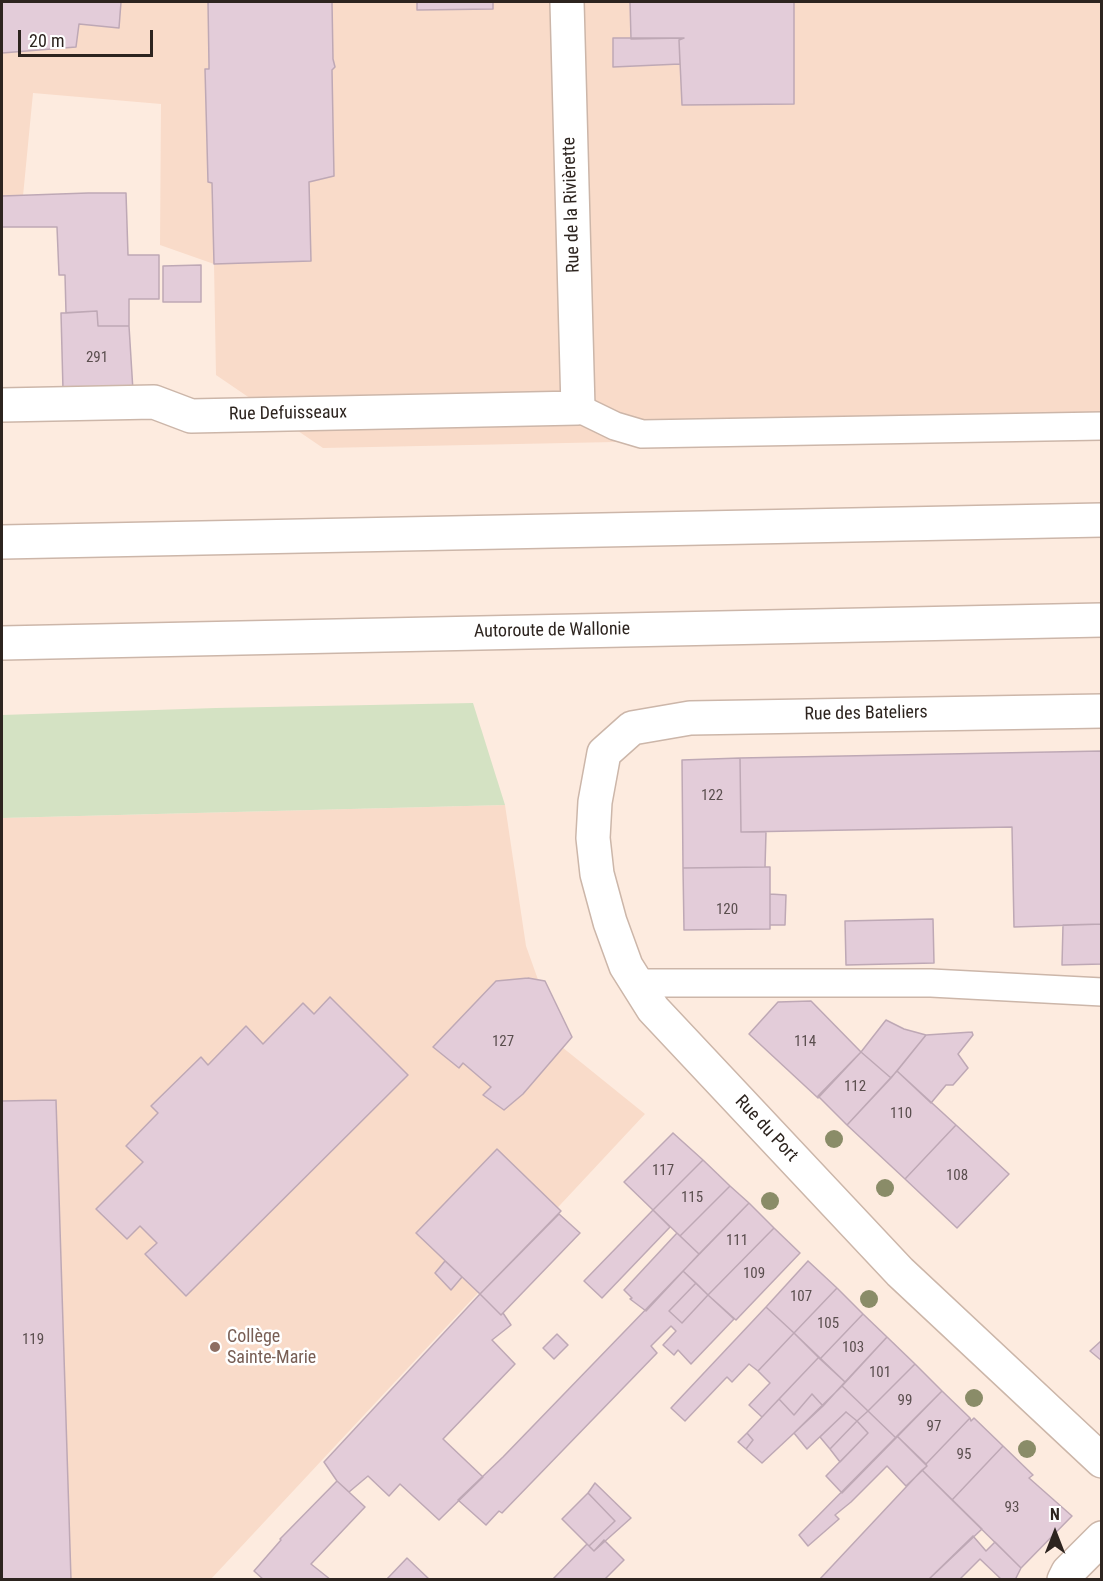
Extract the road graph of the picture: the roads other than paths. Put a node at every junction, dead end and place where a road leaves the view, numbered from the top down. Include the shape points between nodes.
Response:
1 (567, 2) edge
2 (2, 405) edge
3 (578, 408) junction
4 (1101, 426) edge
5 (1101, 520) edge
6 (2, 542) edge
7 (1101, 620) edge
8 (2, 643) edge
9 (1101, 711) edge
10 (632, 728) joint
11 (637, 983) junction
12 (1101, 992) edge
13 (1101, 1461) edge
14 (1101, 1538) edge
15 (1064, 1580) edge

1 - 3 main road, Rue de la Rivièrette
2 - 3 main road, Rue Defuisseaux via 154,402 190,416
3 - 4 lane via 642,434
5 - 6 main road
7 - 8 main road, Autoroute de Wallonie
9 - 10 main road, Rue des Bateliers via 701,718
10 - 11 main road, Rue du Port via 604,753 592,838 610,922 626,966
11 - 12 lane via 931,983
11 - 13 main road, Rue du Port via 653,1009 900,1272
14 - 15 main road

